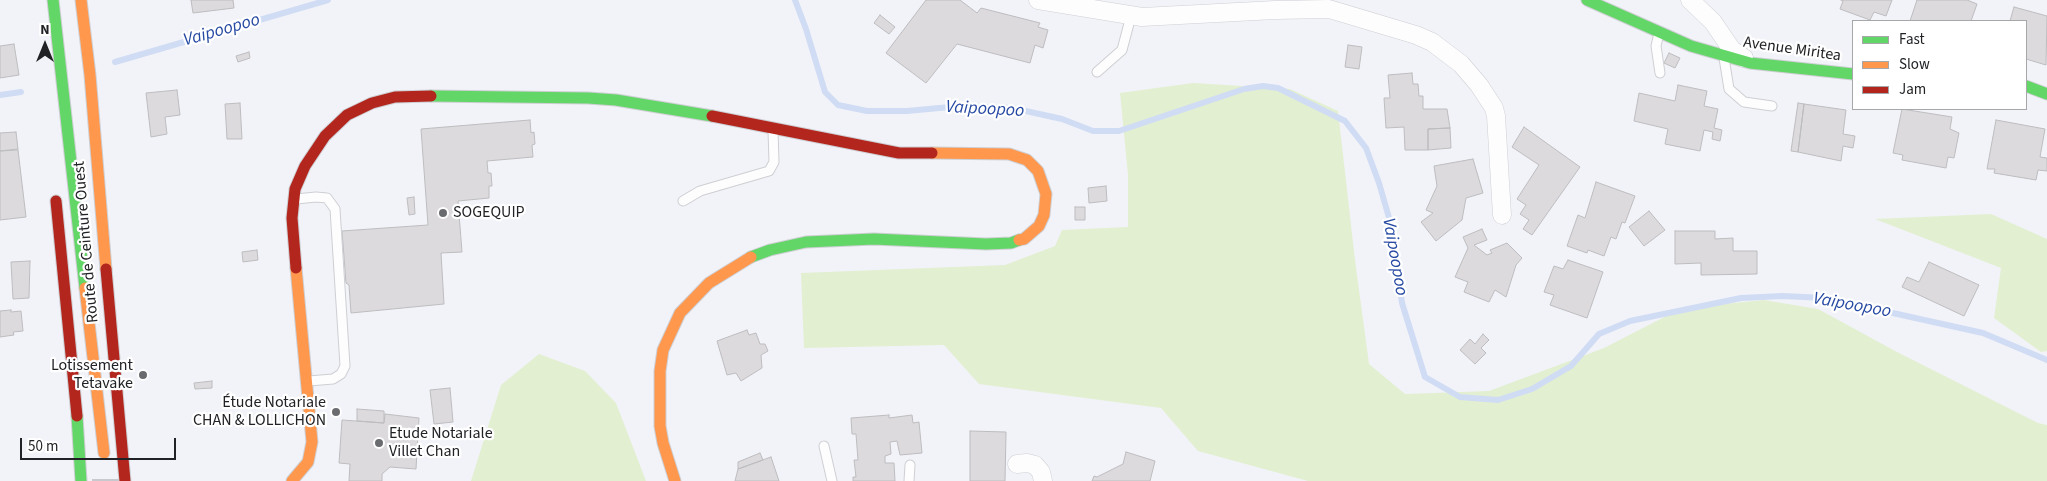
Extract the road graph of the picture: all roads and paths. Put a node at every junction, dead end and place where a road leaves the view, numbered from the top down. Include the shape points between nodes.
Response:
1 (52, 0) edge
2 (81, 0) edge
3 (1038, 0) edge
4 (1587, 0) edge
5 (1690, 0) edge
6 (1131, 16) junction
7 (1659, 33) junction
8 (1723, 56) junction
9 (1750, 63) junction
10 (1097, 72) dead end
11 (1660, 73) dead end
12 (1852, 74) edge
13 (2027, 86) edge
14 (2047, 94) edge
15 (1772, 106) dead end
16 (773, 128) junction
17 (68, 144) junction
18 (95, 152) junction
19 (61, 161) dead end
20 (55, 188) dead end
21 (294, 200) junction
22 (683, 201) dead end
23 (1502, 215) dead end
24 (114, 228) dead end
25 (306, 381) junction
26 (824, 446) dead end
27 (1017, 464) dead end
28 (910, 465) dead end
29 (105, 470) dead end
30 (81, 481) edge
31 (125, 481) edge
32 (292, 481) edge
33 (675, 481) edge
34 (832, 481) edge
35 (909, 481) edge
36 (1043, 481) edge

1 - 17 main road, Route de Ceinture Ouest
2 - 18 main road, Route de Ceinture Ouest
3 - 6 street
4 - 7 main road, Avenue Miritea
5 - 9 street via 1712,22 1732,50
6 - 10 lane via 1122,50
6 - 23 street via 1329,9 1432,42 1461,64 1494,108
7 - 8 main road, Avenue Miritea
7 - 11 lane via 1656,46
8 - 9 main road, Avenue Miritea
8 - 15 lane via 1729,89 1744,102
9 - 12 main road, Avenue Miritea
13 - 14 main road
16 - 21 main road via 616,100 395,97 372,103 347,116 325,136 305,166
16 - 22 lane via 774,162 770,171 700,191
16 - 33 main road via 899,153 1009,154 1028,160 1045,186 1044,215 1032,233 1011,243 874,239 819,241 770,250 720,275 680,313 663,350 660,426
17 - 19 main road
17 - 29 main road, Route de Ceinture Ouest
18 - 24 main road via 108,179
18 - 31 main road, Route de Ceinture Ouest
20 - 30 main road
21 - 25 main road via 292,218
21 - 25 lane via 327,198 334,209 346,366 342,374 333,379
25 - 32 main road via 312,442 308,462
26 - 34 lane
27 - 36 street via 1035,465
28 - 35 lane

